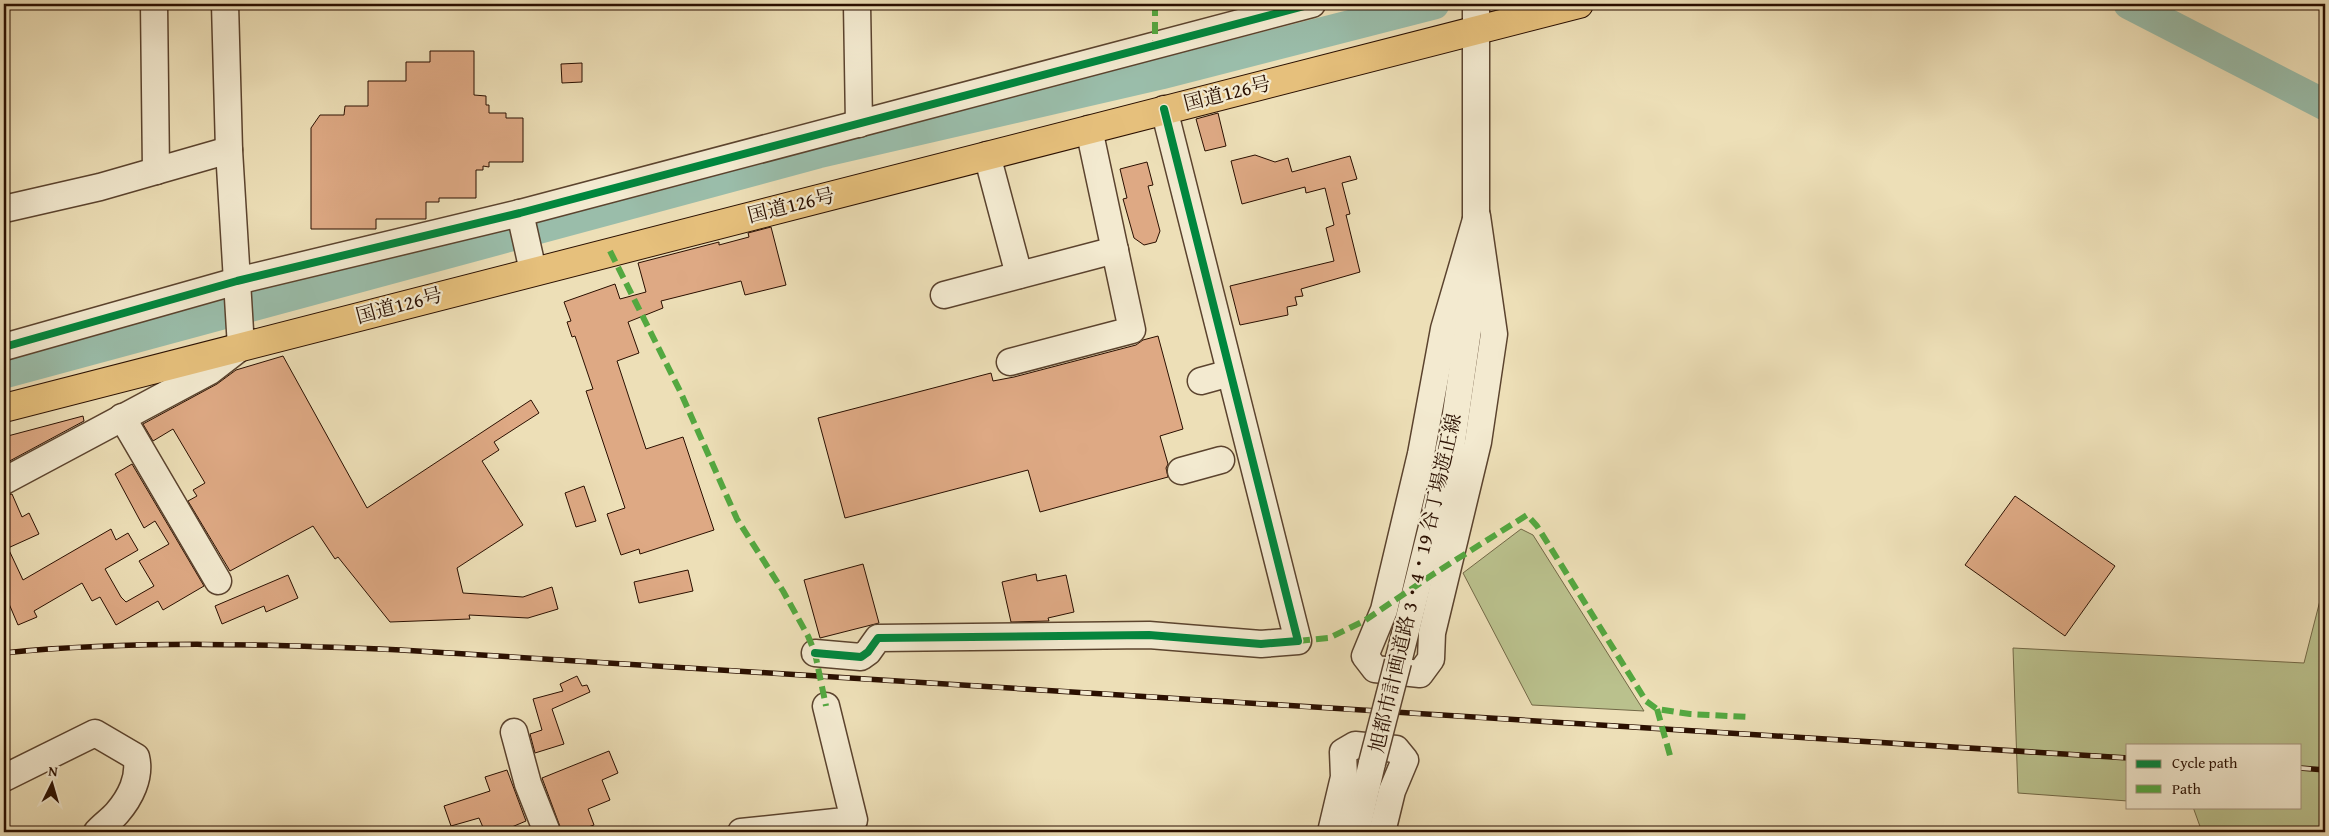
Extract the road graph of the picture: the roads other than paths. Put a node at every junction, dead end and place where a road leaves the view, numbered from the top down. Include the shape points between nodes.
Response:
1 (154, 4) edge
2 (225, 4) edge
3 (857, 4) edge
4 (1312, 4) edge
5 (1579, 4) edge
6 (1477, 16) edge
7 (1164, 109) junction
8 (859, 124) junction
9 (1089, 128) junction
10 (229, 150) junction
11 (987, 155) junction
12 (156, 171) junction
13 (4, 209) edge
14 (520, 213) junction
15 (1477, 216) junction
16 (1115, 250) junction
17 (533, 271) junction
18 (1019, 275) junction
19 (237, 282) junction
20 (944, 294) dead end
21 (240, 336) junction
22 (4, 347) edge
23 (1010, 362) dead end
24 (1230, 373) junction
25 (1201, 381) dead end
26 (4, 408) edge
27 (122, 417) junction
28 (1221, 460) dead end
29 (1181, 471) dead end
30 (4, 481) edge
31 (218, 581) dead end
32 (815, 653) dead end
33 (826, 706) dead end
34 (514, 732) dead end
35 (4, 778) edge
36 (857, 826) edge
37 (97, 832) edge
38 (547, 832) edge
39 (741, 832) edge
40 (1331, 832) edge
41 (1356, 832) edge
42 (1382, 832) edge

1 - 12 street
2 - 10 street
3 - 8 street
4 - 8 street
5 - 6 highway, 国道126号
6 - 7 highway, 国道126号
6 - 15 street, 旭都市計画道路 3・4・19 谷丁場遊正線
7 - 9 highway, 国道126号
7 - 24 street
8 - 14 street
9 - 11 highway, 国道126号
9 - 16 street
10 - 12 street
10 - 19 street
11 - 17 highway, 国道126号 via 915,182 798,213
11 - 18 street
12 - 13 street
14 - 17 street
14 - 19 street
15 - 15 street via 1494,334 1478,442 1432,633 1431,659 1420,674 1374,669 1365,656 1384,610 1421,454 1444,329
15 - 41 street, 旭都市計画道路 3・4・19 谷丁場遊正線, bridge via 1468,330 1450,455
16 - 18 street
16 - 23 street via 1132,330
17 - 21 highway, 国道126号
18 - 20 street
19 - 21 street
19 - 22 street
21 - 26 highway, 国道126号
21 - 27 street via 210,371
24 - 25 street
24 - 32 street via 1298,641 1261,644 1149,635 878,638 861,657
27 - 30 street
27 - 31 street
28 - 29 street
33 - 36 street
34 - 38 street via 528,784
35 - 37 street via 95,732 136,757 138,764 137,778 117,814
36 - 39 street
40 - 42 street via 1344,777 1343,752 1355,745 1396,749 1405,760 1392,791

